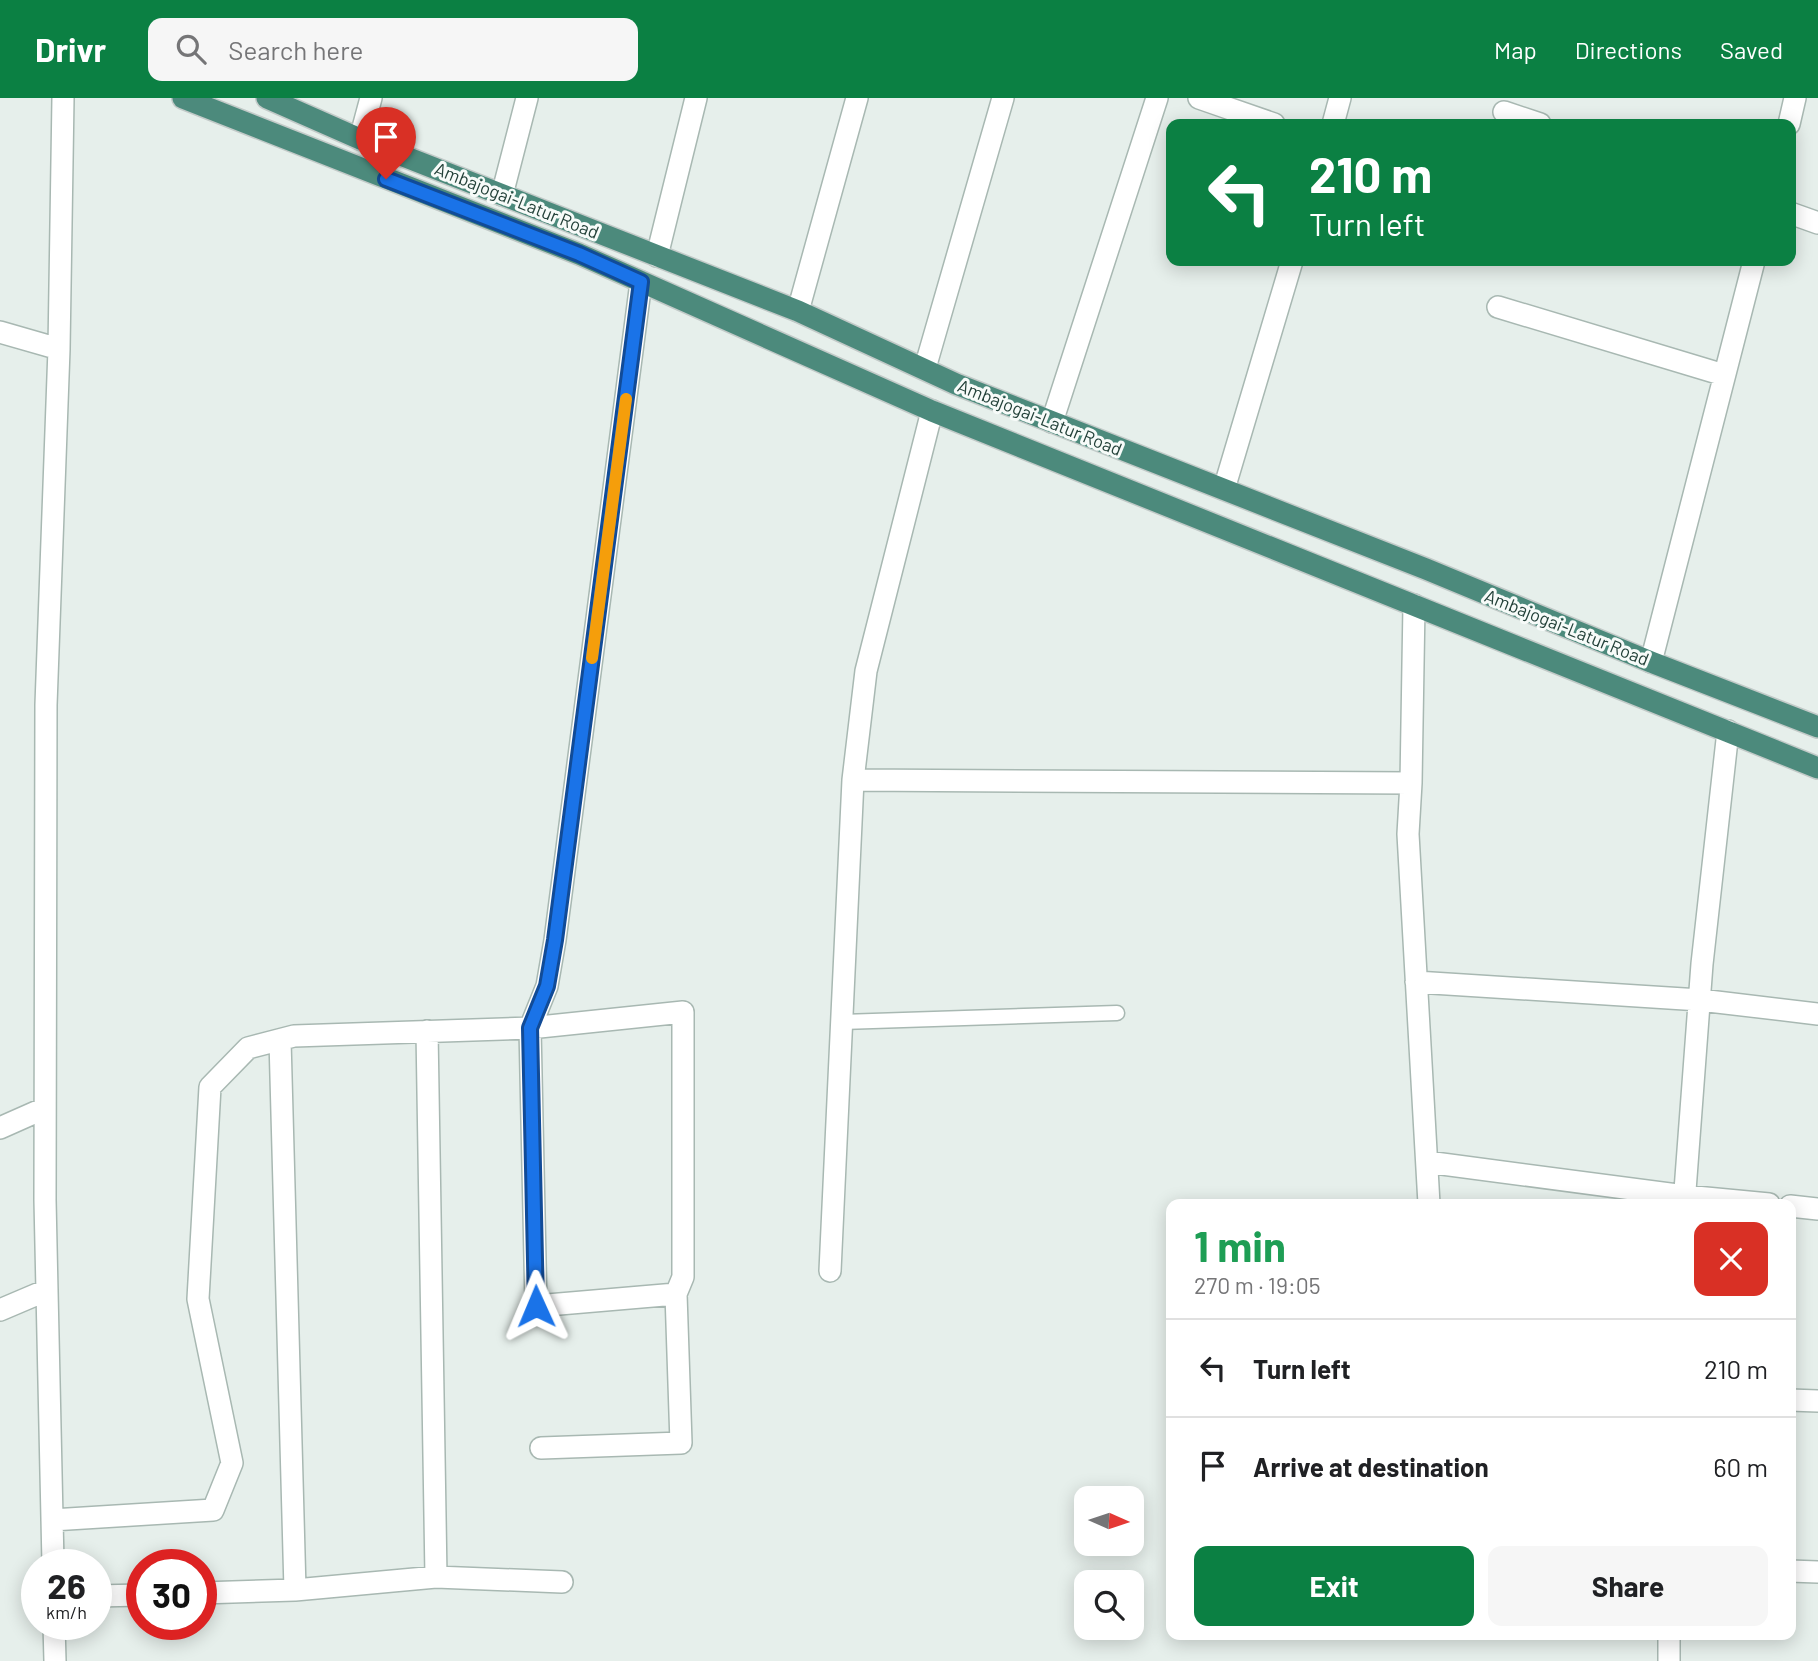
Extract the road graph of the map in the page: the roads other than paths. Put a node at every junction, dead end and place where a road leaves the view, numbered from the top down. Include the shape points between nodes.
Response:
1 (63, 98) edge
2 (183, 98) edge
3 (267, 98) edge
4 (371, 98) edge
5 (527, 98) edge
6 (696, 98) edge
7 (857, 98) edge
8 (1003, 98) edge
9 (1157, 98) edge
10 (1199, 98) edge
11 (1340, 98) edge
12 (1796, 98) edge
13 (1504, 111) dead end
14 (1260, 119) edge
15 (1334, 119) edge
16 (1526, 119) edge
17 (1790, 119) edge
18 (360, 139) junction
19 (502, 195) junction
20 (1796, 215) edge
21 (1818, 223) edge
22 (657, 256) junction
23 (1291, 266) edge
24 (1753, 266) edge
25 (641, 282) junction
26 (1498, 307) dead end
27 (798, 311) junction
28 (0, 332) edge
29 (59, 349) junction
30 (925, 369) junction
31 (1724, 375) junction
32 (932, 411) junction
33 (1052, 422) junction
34 (1224, 489) junction
35 (1414, 605) junction
36 (1651, 662) junction
37 (1818, 727) edge
38 (1728, 731) junction
39 (1818, 768) edge
40 (853, 780) junction
41 (1411, 783) junction
42 (1416, 982) junction
43 (1700, 1000) junction
44 (1116, 1013) dead end
45 (1818, 1014) edge
46 (842, 1022) junction
47 (530, 1028) junction
48 (427, 1031) junction
49 (280, 1040) junction
50 (45, 1108) junction
51 (0, 1128) edge
52 (1427, 1162) junction
53 (1429, 1199) edge
54 (1678, 1199) edge
55 (1685, 1199) edge
56 (1796, 1207) edge
57 (1818, 1209) edge
58 (830, 1271) dead end
59 (47, 1290) junction
60 (676, 1294) junction
61 (0, 1310) edge
62 (1796, 1400) edge
63 (1818, 1401) edge
64 (541, 1448) dead end
65 (52, 1520) junction
66 (53, 1549) edge
67 (1796, 1571) edge
68 (1818, 1572) edge
69 (436, 1577) junction
70 (562, 1582) dead end
71 (295, 1590) junction
72 (217, 1592) edge
73 (54, 1640) edge
74 (1669, 1640) edge
75 (55, 1661) edge
76 (1669, 1661) edge

1 - 29 street
2 - 25 highway
3 - 18 highway, Ambajogai-Latur Road
4 - 18 street
5 - 19 street
6 - 22 street
7 - 27 street
8 - 30 street
9 - 33 street
10 - 14 street
11 - 15 street
12 - 17 street
13 - 16 street
18 - 19 highway, Ambajogai-Latur Road
19 - 22 highway, Ambajogai-Latur Road
20 - 21 street
22 - 27 highway, Ambajogai-Latur Road
23 - 34 street
24 - 31 street
25 - 32 highway
25 - 47 street via 555,940 547,986
26 - 31 street
27 - 30 highway, Ambajogai-Latur Road
28 - 29 street
29 - 50 street via 46,705
30 - 33 highway, Ambajogai-Latur Road
31 - 36 street
32 - 35 highway
32 - 40 street via 866,671
33 - 34 highway, Ambajogai-Latur Road
34 - 36 highway, Ambajogai-Latur Road
35 - 38 highway
35 - 41 street
36 - 37 highway, Ambajogai-Latur Road
38 - 39 highway
38 - 43 street
40 - 41 street
40 - 46 street
41 - 42 street via 1408,834
42 - 43 street
42 - 52 street
43 - 45 street
43 - 55 street
44 - 46 lane
46 - 58 street
47 - 48 street
47 - 60 street via 536,1306
47 - 60 street via 683,1012 683,1277
48 - 49 street
48 - 69 street
49 - 65 street via 247,1048 210,1087 198,1299 232,1463 213,1510
49 - 71 street
50 - 51 street
50 - 59 street
52 - 53 street
52 - 54 street
56 - 57 street
59 - 61 street
59 - 65 street
60 - 64 street via 681,1443
62 - 63 street
65 - 66 street
67 - 68 street
69 - 70 street
69 - 71 street
71 - 72 street
73 - 75 street
74 - 76 street

